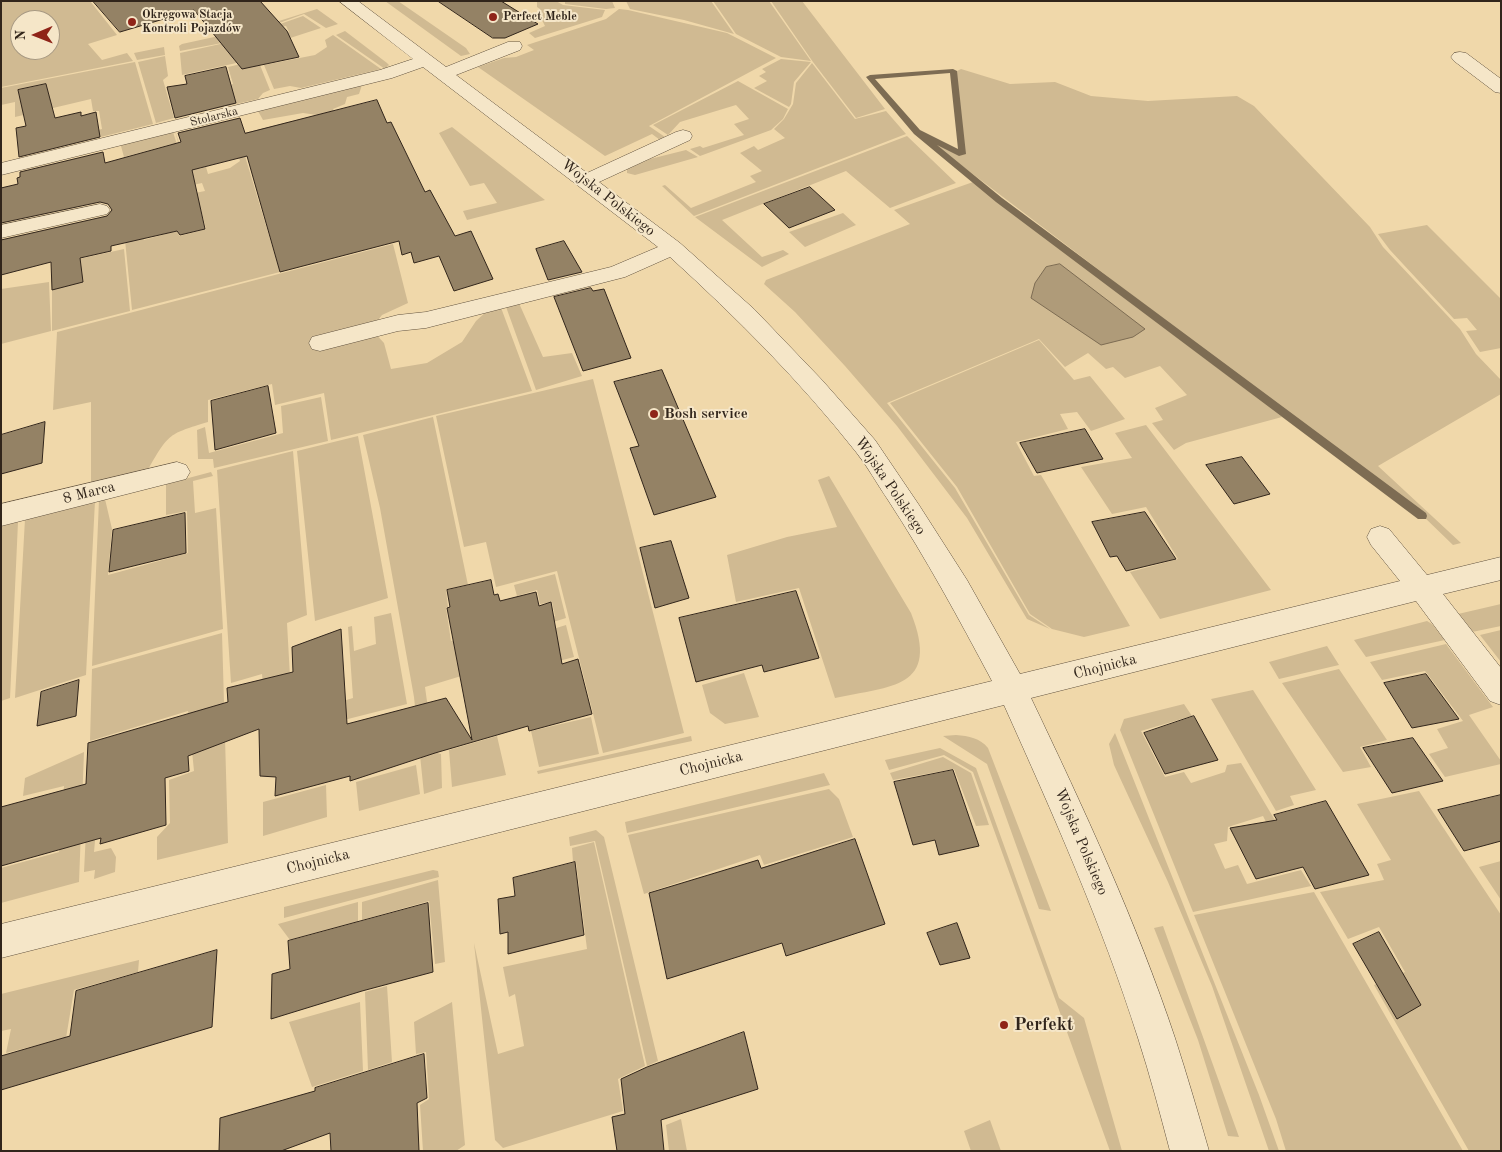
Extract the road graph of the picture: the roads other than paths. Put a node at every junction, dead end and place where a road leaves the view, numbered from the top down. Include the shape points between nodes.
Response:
1 (347, 1) edge
2 (514, 46) dead end
3 (1460, 57) dead end
4 (426, 60) junction
5 (444, 74) junction
6 (1501, 88) edge
7 (683, 136) dead end
8 (1, 169) edge
9 (586, 181) junction
10 (100, 210) dead end
11 (1, 232) edge
12 (673, 248) junction
13 (320, 343) dead end
14 (177, 472) dead end
15 (1, 515) edge
16 (1380, 537) dead end
17 (1501, 568) edge
18 (1422, 587) junction
19 (1012, 689) junction
20 (1501, 691) edge
21 (1, 941) edge
22 (1190, 1151) edge

1 - 4 street, Wojska Polskiego
2 - 5 street
3 - 6 street
4 - 5 street, Wojska Polskiego
4 - 8 street, Stolarska via 386,74
5 - 9 street, Wojska Polskiego
7 - 9 street
9 - 12 street, Wojska Polskiego
10 - 11 street
12 - 13 street via 617,272
12 - 19 street, Wojska Polskiego via 746,314 866,447 957,588
14 - 15 street, 8 Marca
16 - 18 street
17 - 18 street, Chojnicka
18 - 19 street, Chojnicka
18 - 20 street
19 - 21 street, Chojnicka
19 - 22 street, Wojska Polskiego via 1073,821 1112,918 1156,1037

